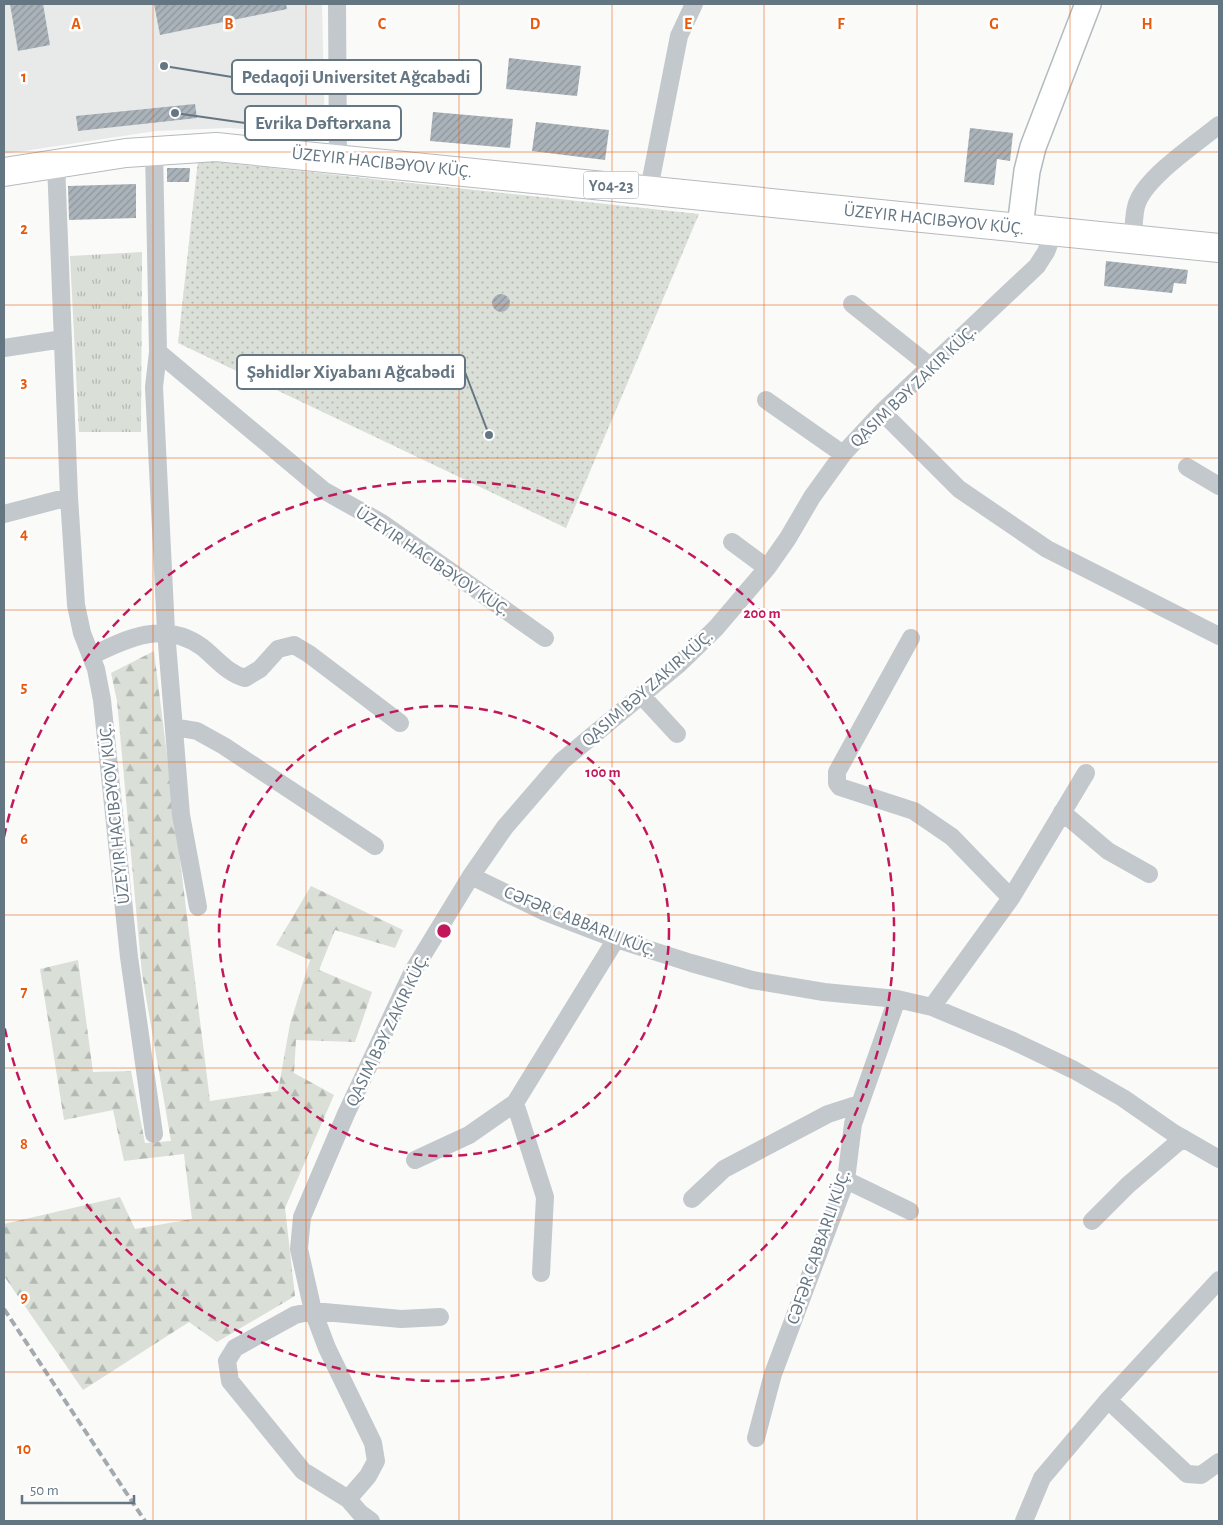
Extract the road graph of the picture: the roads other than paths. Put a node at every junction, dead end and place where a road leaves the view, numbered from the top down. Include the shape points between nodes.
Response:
1 (337, 4) edge
2 (694, 4) edge
3 (1088, 4) edge
4 (1219, 125) edge
5 (154, 150) junction
6 (338, 158) junction
7 (56, 163) junction
8 (4, 172) edge
9 (649, 189) junction
10 (1020, 228) junction
11 (1054, 231) junction
12 (1133, 240) junction
13 (1219, 248) edge
14 (852, 304) dead end
15 (63, 339) junction
16 (4, 348) edge
17 (158, 352) junction
18 (930, 366) junction
19 (766, 400) dead end
20 (882, 412) junction
21 (843, 454) junction
22 (1187, 466) dead end
23 (1219, 486) edge
24 (69, 497) junction
25 (4, 514) edge
26 (732, 542) dead end
27 (767, 568) junction
28 (166, 631) junction
29 (1219, 636) edge
30 (545, 638) dead end
31 (911, 638) dead end
32 (91, 656) junction
33 (641, 695) junction
34 (400, 723) dead end
35 (174, 727) junction
36 (677, 734) dead end
37 (1086, 773) dead end
38 (1062, 812) junction
39 (375, 846) dead end
40 (1149, 874) dead end
41 (471, 876) junction
42 (1011, 898) junction
43 (198, 907) dead end
44 (616, 939) junction
45 (897, 999) junction
46 (932, 1007) junction
47 (515, 1103) junction
48 (859, 1104) junction
49 (154, 1134) dead end
50 (1183, 1138) junction
51 (1219, 1158) edge
52 (414, 1160) dead end
53 (846, 1180) junction
54 (692, 1199) dead end
55 (910, 1211) dead end
56 (1092, 1221) dead end
57 (541, 1273) dead end
58 (1219, 1280) edge
59 (313, 1312) junction
60 (440, 1317) dead end
61 (1108, 1400) junction
62 (756, 1438) dead end
63 (1219, 1462) edge
64 (348, 1499) junction
65 (362, 1519) edge
66 (1024, 1521) edge

1 - 6 street
2 - 9 street via 679,36
3 - 10 street via 1033,147
4 - 12 street via 1170,165 1137,202
5 - 6 main road, Y04-23 via 216,147
5 - 7 main road, Y04-23
5 - 17 street
6 - 9 main road, Y04-23
7 - 8 main road, Y04-23
7 - 15 street
9 - 10 main road, Y04-23
10 - 11 main road, Y04-23
11 - 12 main road, Y04-23
11 - 18 street via 1037,266
12 - 13 main road, Y04-23
14 - 18 street
15 - 16 street
15 - 24 street
17 - 28 street via 154,397
17 - 30 street via 323,490 382,523
18 - 20 street
19 - 21 street
20 - 21 street
20 - 29 street via 959,489 1047,549
21 - 27 street
22 - 23 street
24 - 25 street
24 - 32 street via 76,606
26 - 27 street
27 - 33 street via 716,628
28 - 32 street via 122,640
28 - 34 street via 182,635 202,647 233,675 245,678 260,669 278,649 294,645
28 - 35 street
31 - 42 street via 838,772 837,783 840,787 914,811 952,838
32 - 49 street via 102,700 129,957
33 - 36 street
33 - 41 street via 562,761 505,827
35 - 39 street via 197,731 224,746
35 - 43 street via 181,815
37 - 38 street
38 - 40 street via 1108,850
38 - 42 street
41 - 44 street
41 - 59 street via 413,971 302,1217 299,1249
42 - 46 street
44 - 45 street via 752,980 824,992
44 - 47 street
45 - 46 street
45 - 48 street
46 - 50 street via 1074,1070
47 - 52 street via 469,1135
47 - 57 street via 545,1197
48 - 53 street via 853,1124
48 - 54 street via 828,1114 724,1169
50 - 51 street
50 - 56 street
53 - 55 street
53 - 62 street via 773,1374
58 - 61 street
59 - 60 street via 401,1319
59 - 64 street via 373,1443 376,1461
59 - 64 street via 295,1314 235,1348 227,1361 230,1381 302,1471
61 - 63 street via 1187,1474 1201,1475
61 - 66 street via 1042,1478
64 - 65 street

